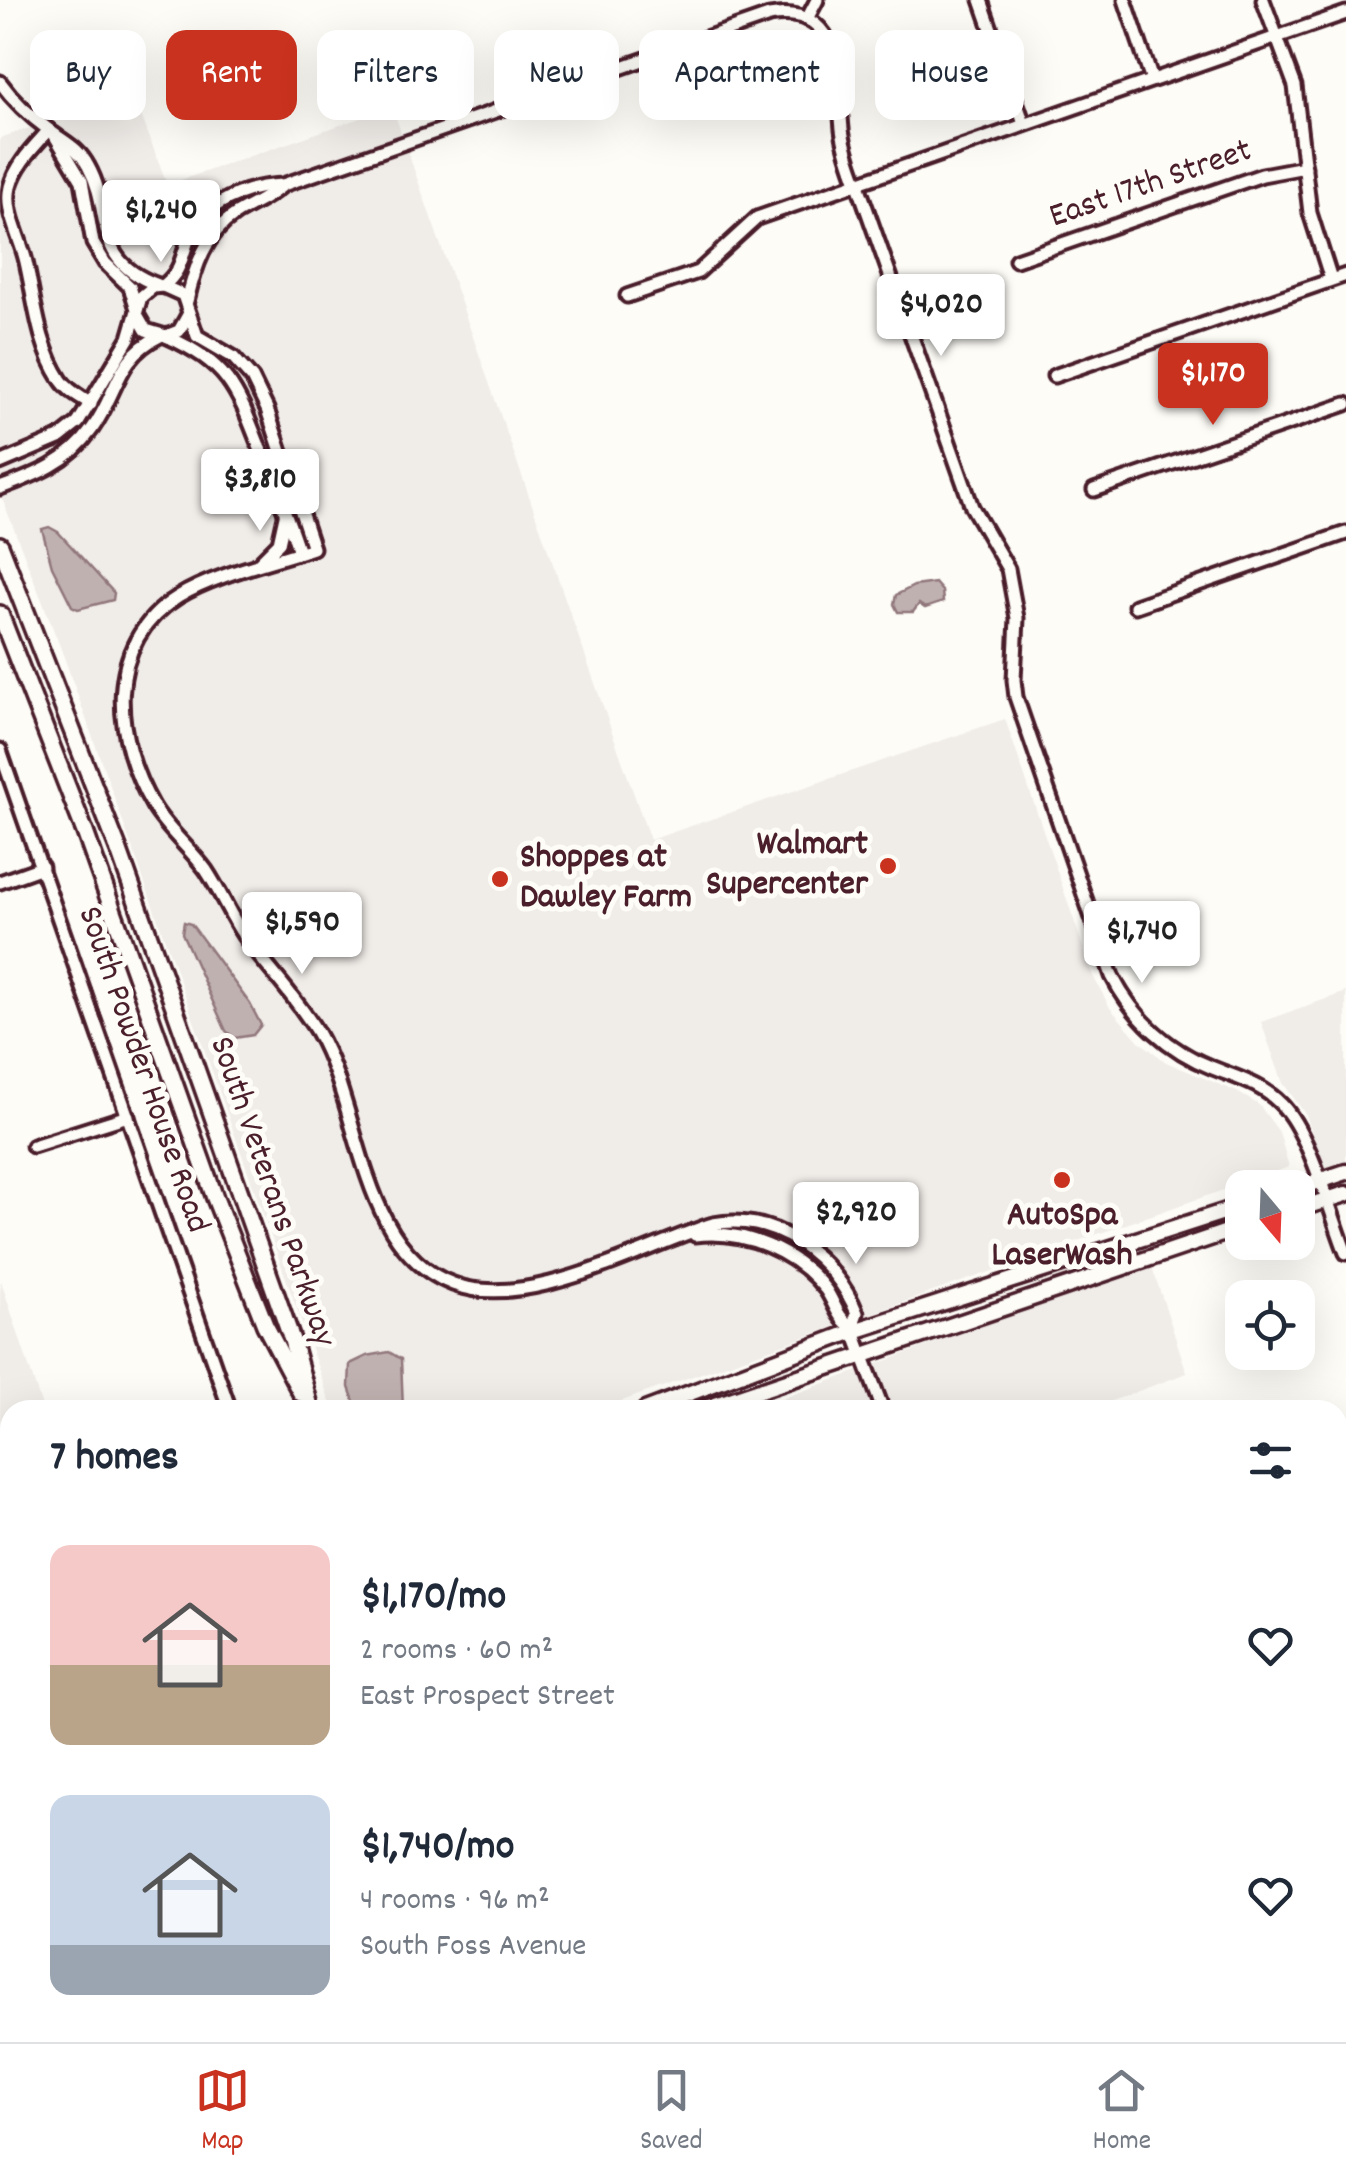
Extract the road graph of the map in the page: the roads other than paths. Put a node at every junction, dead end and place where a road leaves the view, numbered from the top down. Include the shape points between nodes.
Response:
1 (817, 0) edge
2 (981, 0) edge
3 (1124, 0) edge
4 (1263, 0) edge
5 (1346, 13) edge
6 (808, 19) junction
7 (1276, 37) junction
8 (1152, 80) junction
9 (0, 82) edge
10 (1024, 124) junction
11 (51, 132) junction
12 (1305, 167) junction
13 (857, 182) junction
14 (283, 185) junction
15 (1016, 260) dead end
16 (1346, 274) edge
17 (1331, 279) junction
18 (161, 286) junction
19 (628, 296) dead end
20 (187, 301) junction
21 (138, 313) junction
22 (188, 315) junction
23 (163, 336) junction
24 (1054, 376) dead end
25 (91, 404) junction
26 (1346, 404) edge
27 (0, 462) edge
28 (0, 488) edge
29 (1094, 490) dead end
30 (284, 502) junction
31 (1346, 533) edge
32 (0, 546) edge
33 (300, 552) junction
34 (244, 571) junction
35 (1135, 606) dead end
36 (0, 614) edge
37 (0, 750) edge
38 (42, 867) junction
39 (0, 882) edge
40 (128, 1116) junction
41 (32, 1146) dead end
42 (1346, 1172) edge
43 (1319, 1181) junction
44 (1315, 1182) edge
45 (1346, 1194) edge
46 (1325, 1201) junction
47 (1315, 1204) edge
48 (1225, 1211) edge
49 (1225, 1233) edge
50 (686, 1236) junction
51 (1346, 1253) edge
52 (853, 1329) junction
53 (862, 1355) junction
54 (227, 1400) edge
55 (305, 1400) edge
56 (307, 1400) edge
57 (671, 1400) edge
58 (730, 1400) edge
59 (878, 1400) edge

1 - 6 street
2 - 10 street
3 - 8 street
4 - 7 street
5 - 7 street
6 - 13 street via 827,38 837,64 843,135
6 - 14 street via 770,16
7 - 8 street
7 - 12 street via 1294,86
8 - 10 street
9 - 11 street
10 - 13 street
11 - 18 street via 72,144 91,172 113,251
11 - 21 street via 82,181 94,244 130,286
11 - 25 street via 16,171 10,211 56,372
12 - 15 street, East 17th Street via 1262,175
12 - 17 street via 1310,213
13 - 19 street via 757,218 698,272
13 - 43 street via 972,506 1008,569 1018,618 1016,697 1112,976 1159,1037 1280,1103
14 - 18 street via 245,191 210,212 189,239 181,268
14 - 20 street via 213,234
16 - 17 street
17 - 24 street
18 - 20 street via 178,290
18 - 21 street via 146,291
20 - 22 street
21 - 23 street via 146,330
21 - 25 street
22 - 23 street via 179,331
22 - 33 street via 202,341 240,362 267,409 313,548
23 - 28 street via 130,357 98,420 71,453
23 - 30 street via 207,360 236,389
25 - 27 street via 69,432
26 - 29 street
30 - 33 street
30 - 34 street via 279,543
31 - 35 street
32 - 56 highway, South Veterans Parkway via 125,868
33 - 34 street
34 - 50 street via 177,597 148,624 124,672 123,727 154,807 318,1034 392,1232 432,1274 498,1294
36 - 55 highway, South Veterans Parkway via 86,832 214,1198
37 - 38 street, South Powder House Road
38 - 39 street
38 - 40 street, South Powder House Road
40 - 41 street
40 - 54 street, South Powder House Road
42 - 43 main road
43 - 44 main road
43 - 46 street
45 - 46 main road
46 - 47 main road
46 - 51 street
48 - 52 main road
49 - 53 main road
50 - 52 street via 734,1234 782,1254 814,1278
50 - 52 street via 724,1222 756,1224 791,1238 842,1283 857,1313
52 - 53 street
52 - 57 main road
53 - 58 main road
53 - 59 street

